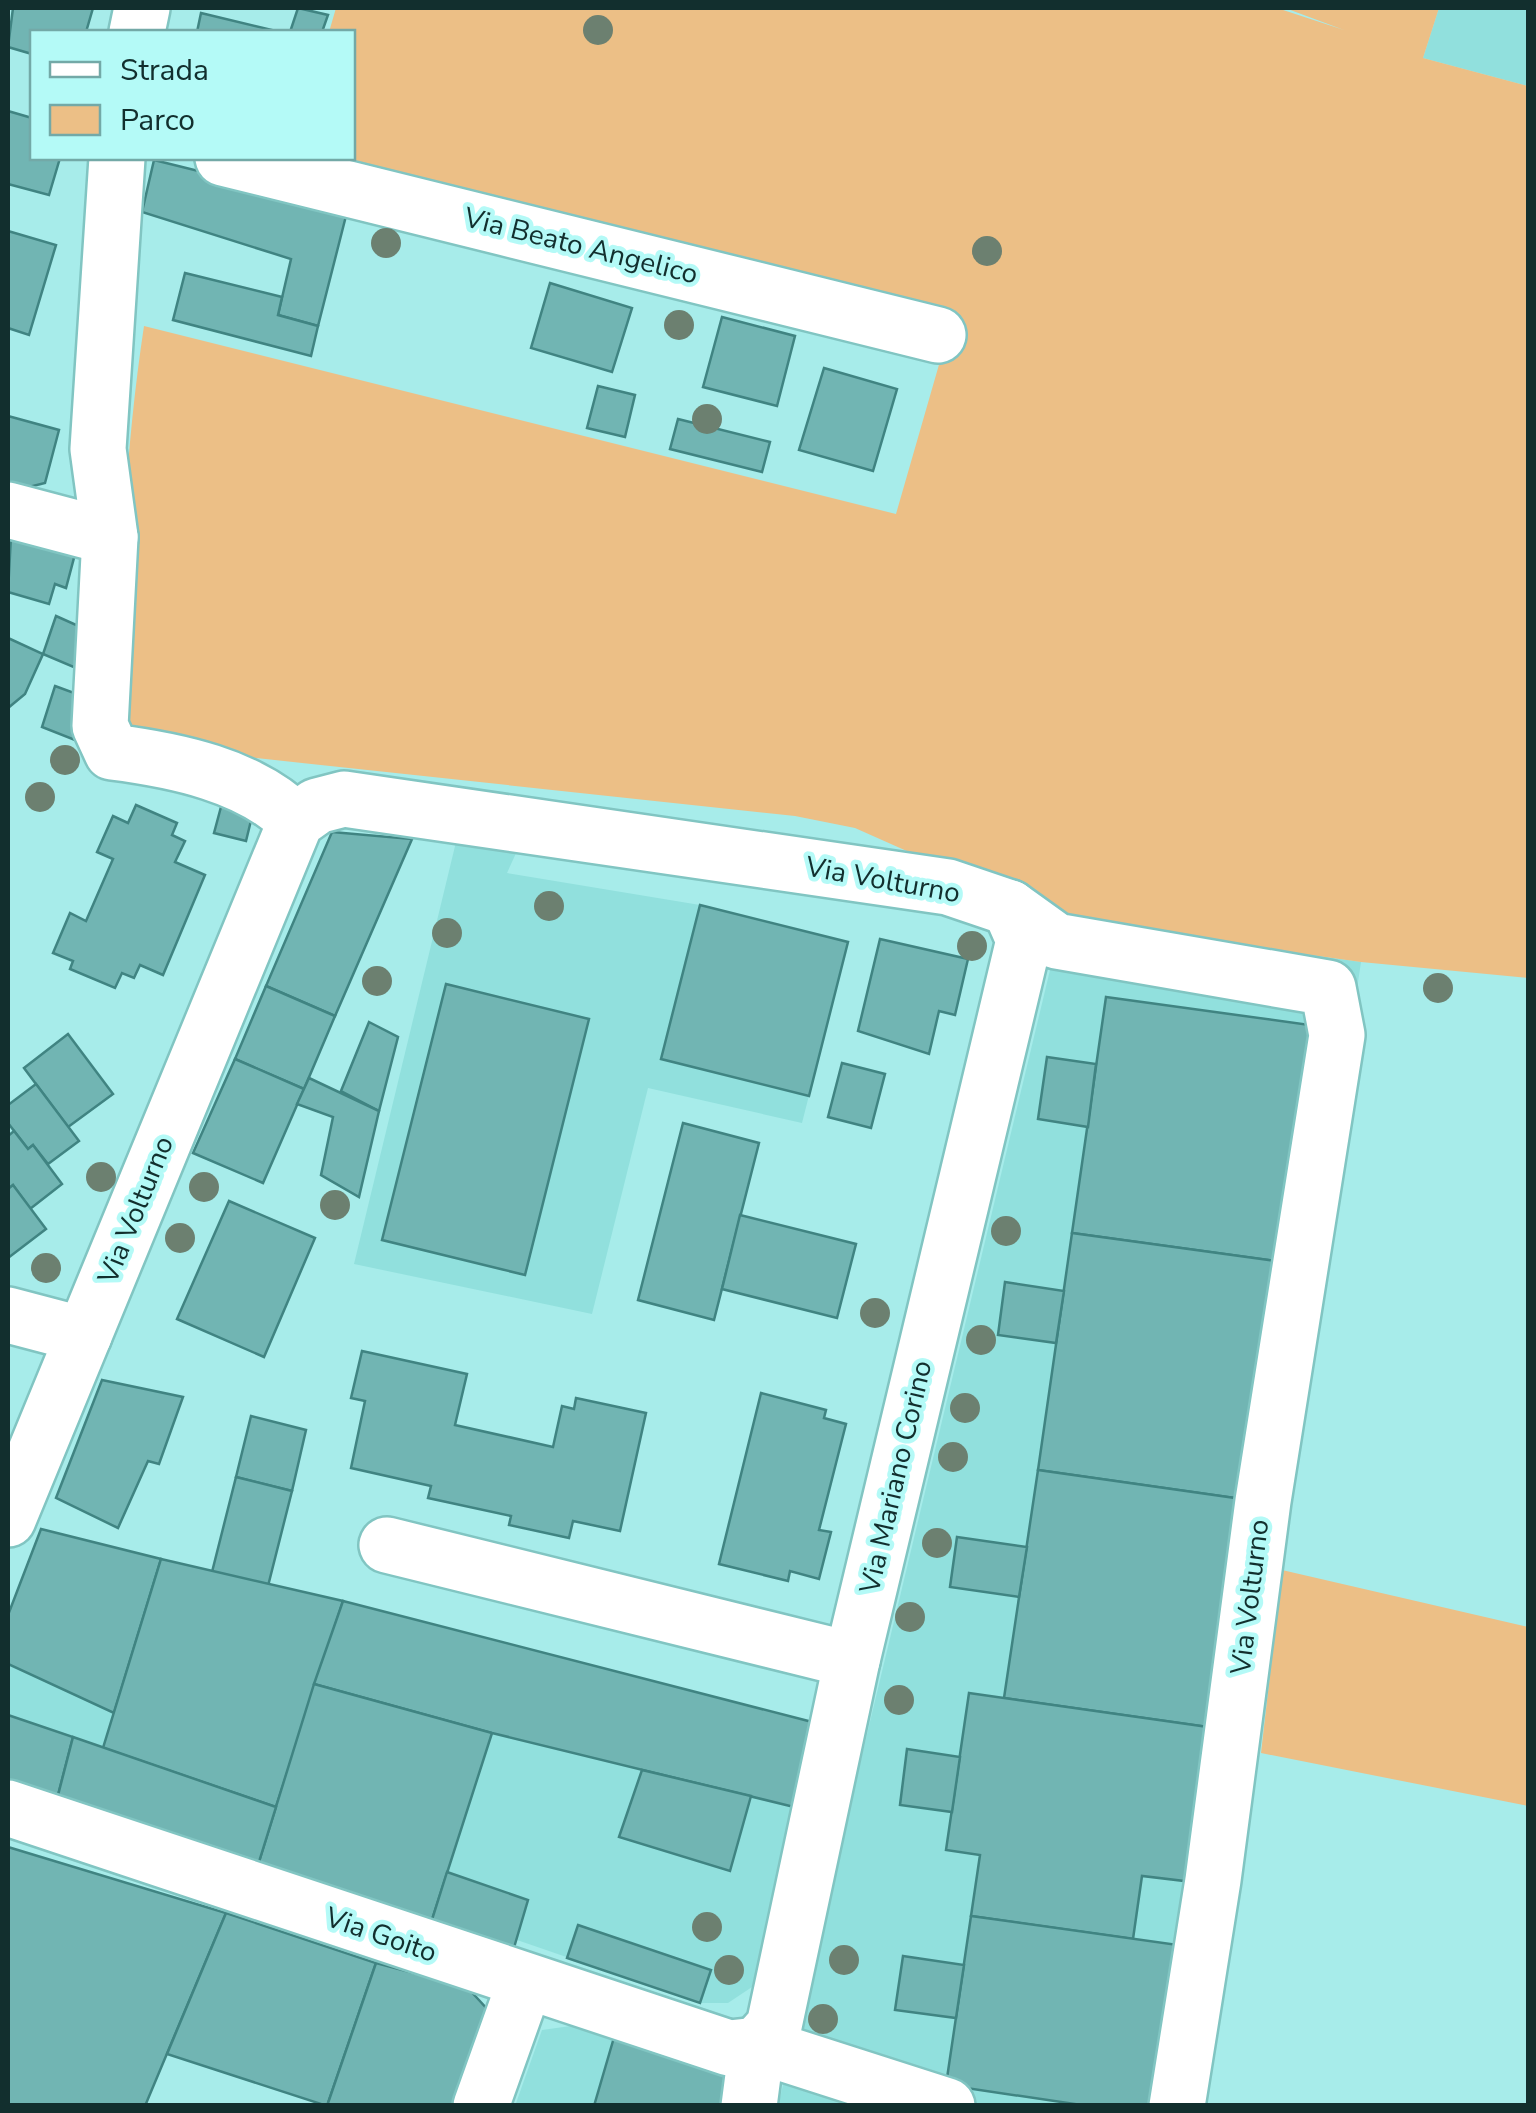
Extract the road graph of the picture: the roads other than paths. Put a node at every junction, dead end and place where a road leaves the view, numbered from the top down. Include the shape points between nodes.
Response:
1 (117, 160) edge
2 (231, 160) edge
3 (938, 334) dead end
4 (8, 510) edge
5 (110, 536) junction
6 (296, 821) junction
7 (1010, 908) junction
8 (8, 1316) edge
9 (84, 1335) junction
10 (8, 1519) edge
11 (387, 1544) dead end
12 (852, 1660) junction
13 (8, 1808) edge
14 (525, 1984) junction
15 (756, 2045) junction
16 (481, 2106) edge
17 (749, 2106) edge
18 (947, 2106) edge
19 (1177, 2106) edge

1 - 5 street via 98,449
2 - 3 street, Via Beato Angelico
4 - 5 street
5 - 6 street via 100,726 112,752 270,795
6 - 7 street, Via Volturno via 344,799 948,887
6 - 9 street, Via Volturno
7 - 12 street, Via Mariano Corino via 1024,940
7 - 19 street, Via Volturno via 1056,940 1328,988 1337,1035
8 - 9 street
9 - 10 street, Via Volturno
11 - 12 street
12 - 15 street, Via Mariano Corino via 774,2026
13 - 14 street, Via Goito
14 - 15 street, Via Goito via 729,2048
14 - 16 street
15 - 17 street
15 - 18 street

